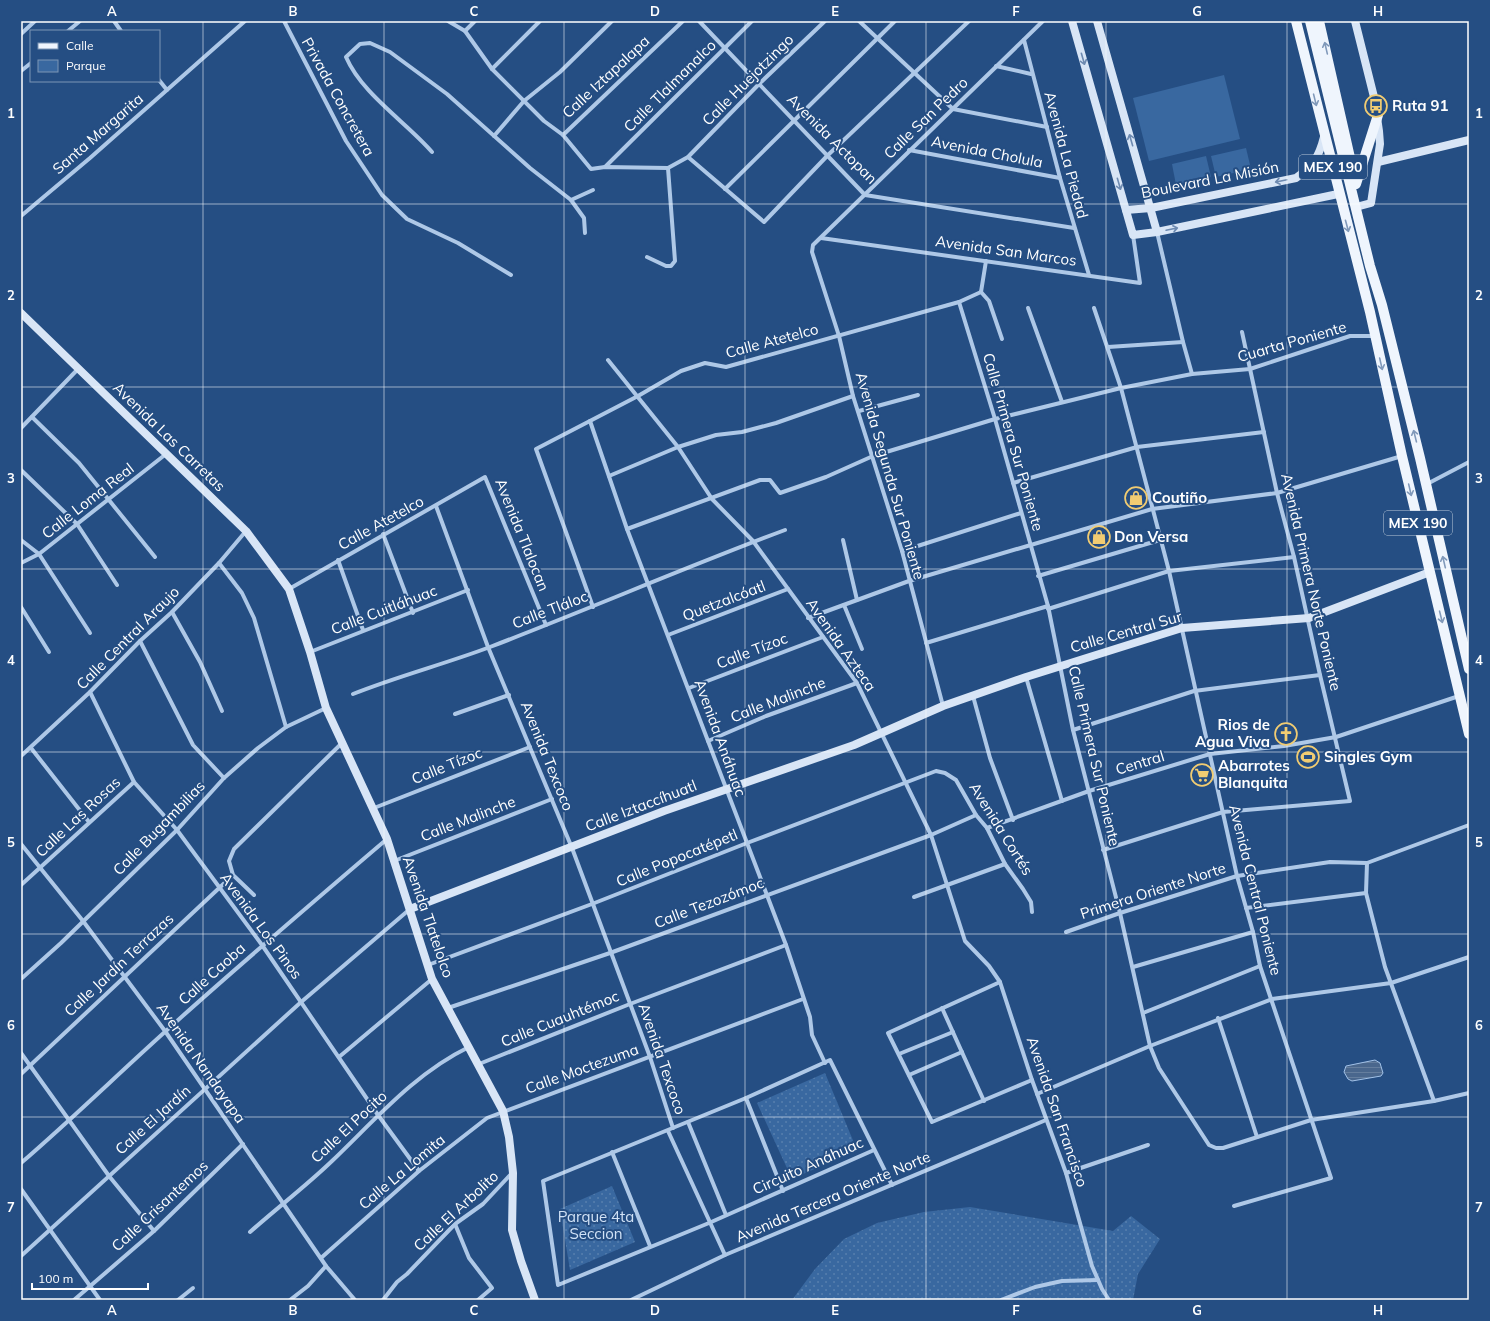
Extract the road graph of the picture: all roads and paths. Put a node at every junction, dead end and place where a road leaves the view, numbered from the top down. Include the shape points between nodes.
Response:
1 (36, 21) edge
2 (80, 21) edge
3 (114, 21) edge
4 (245, 21) edge
5 (284, 21) edge
6 (448, 21) edge
7 (475, 21) edge
8 (540, 21) edge
9 (612, 21) edge
10 (683, 21) edge
11 (699, 21) edge
12 (752, 21) edge
13 (825, 21) edge
14 (859, 21) edge
15 (895, 21) edge
16 (969, 21) edge
17 (1043, 21) edge
18 (1072, 21) edge
19 (1097, 21) edge
20 (1290, 21) edge
21 (1296, 21) edge
22 (1310, 21) edge
23 (1319, 21) edge
24 (1355, 21) edge
25 (69, 30) edge
26 (120, 30) edge
27 (465, 31) junction
28 (21, 34) edge
29 (876, 39) junction
30 (1024, 40) junction
31 (725, 48) junction
32 (30, 64) edge
33 (996, 66) junction
34 (492, 69) junction
35 (21, 71) edge
36 (914, 74) junction
37 (1031, 74) junction
38 (160, 81) edge
39 (1310, 81) junction
40 (759, 84) junction
41 (167, 90) junction
42 (524, 101) junction
43 (953, 110) junction
44 (1378, 115) junction
45 (796, 120) junction
46 (1047, 127) junction
47 (563, 134) junction
48 (494, 136) junction
49 (1324, 137) junction
50 (1469, 140) edge
51 (910, 150) junction
52 (432, 152) dead end
53 (828, 155) junction
54 (688, 156) junction
55 (1378, 162) junction
56 (605, 167) junction
57 (668, 168) junction
58 (1060, 178) junction
59 (725, 189) junction
60 (1354, 189) junction
61 (593, 190) dead end
62 (1338, 194) junction
63 (865, 195) junction
64 (570, 200) junction
65 (1358, 206) junction
66 (1151, 208) junction
67 (1126, 210) junction
68 (21, 216) edge
69 (1074, 228) junction
70 (1157, 232) junction
71 (585, 233) dead end
72 (1133, 235) junction
73 (821, 238) junction
74 (812, 252) joint
75 (647, 257) dead end
76 (986, 261) junction
77 (511, 275) dead end
78 (1089, 275) junction
79 (981, 292) junction
80 (958, 302) junction
81 (1028, 308) dead end
82 (1094, 308) dead end
83 (21, 313) edge
84 (1242, 332) dead end
85 (839, 336) junction
86 (1374, 336) junction
87 (1002, 339) dead end
88 (1183, 342) junction
89 (1108, 347) junction
90 (608, 360) dead end
91 (79, 369) junction
92 (1250, 369) junction
93 (1192, 374) junction
94 (1120, 388) junction
95 (918, 395) dead end
96 (638, 396) junction
97 (853, 396) junction
98 (1062, 402) junction
99 (859, 411) junction
100 (32, 417) junction
101 (995, 420) junction
102 (590, 421) junction
103 (21, 428) edge
104 (1264, 432) junction
105 (678, 447) junction
106 (1137, 447) junction
107 (166, 454) junction
108 (873, 456) junction
109 (1402, 456) junction
110 (1469, 462) edge
111 (21, 470) edge
112 (609, 476) junction
113 (485, 477) joint
114 (1013, 483) junction
115 (1426, 484) junction
116 (1277, 493) junction
117 (109, 499) junction
118 (712, 499) junction
119 (436, 506) junction
120 (1152, 509) junction
121 (1021, 513) junction
122 (77, 524) junction
123 (627, 529) junction
124 (785, 530) dead end
125 (246, 531) junction
126 (383, 534) junction
127 (21, 540) edge
128 (843, 540) dead end
129 (1160, 540) junction
130 (753, 541) junction
131 (1030, 546) junction
132 (902, 551) junction
133 (39, 554) junction
134 (1294, 557) junction
135 (155, 558) dead end
136 (338, 560) junction
137 (21, 562) edge
138 (219, 563) junction
139 (1169, 571) junction
140 (1430, 572) junction
141 (1038, 576) junction
142 (909, 581) junction
143 (648, 582) junction
144 (117, 585) dead end
145 (289, 589) junction
146 (788, 589) junction
147 (468, 590) junction
148 (857, 600) junction
149 (844, 605) junction
150 (21, 607) edge
151 (593, 607) junction
152 (1048, 608) junction
153 (172, 612) junction
154 (413, 613) junction
155 (808, 618) junction
156 (1309, 618) junction
157 (546, 625) junction
158 (1182, 628) junction
159 (362, 630) junction
160 (90, 633) dead end
161 (668, 635) junction
162 (823, 638) junction
163 (140, 641) junction
164 (926, 643) junction
165 (488, 647) junction
166 (862, 649) dead end
167 (49, 652) dead end
168 (310, 652) junction
169 (1061, 666) junction
170 (1469, 669) edge
171 (1320, 675) junction
172 (1026, 677) junction
173 (857, 683) junction
174 (689, 688) junction
175 (1194, 691) junction
176 (90, 692) junction
177 (353, 694) dead end
178 (509, 695) junction
179 (973, 695) junction
180 (1460, 696) junction
181 (943, 706) junction
182 (326, 708) junction
183 (222, 711) dead end
184 (455, 714) dead end
185 (286, 727) junction
186 (1073, 730) junction
187 (882, 733) junction
188 (1469, 734) edge
189 (1336, 738) junction
190 (708, 741) junction
191 (342, 743) junction
192 (530, 746) junction
193 (31, 748) junction
194 (1210, 754) junction
195 (21, 756) edge
196 (936, 771) joint
197 (224, 778) junction
198 (134, 782) junction
199 (905, 784) junction
200 (726, 790) junction
201 (1090, 791) junction
202 (552, 799) junction
203 (1062, 801) junction
204 (374, 808) junction
205 (1223, 812) junction
206 (976, 815) junction
207 (1013, 820) junction
208 (89, 822) junction
209 (1469, 825) edge
210 (987, 828) junction
211 (177, 830) junction
212 (931, 835) junction
213 (387, 839) junction
214 (747, 843) junction
215 (21, 844) edge
216 (572, 848) junction
217 (1103, 850) junction
218 (394, 861) junction
219 (1367, 862) junction
220 (1005, 864) junction
221 (40, 868) junction
222 (233, 875) junction
223 (1237, 876) junction
224 (947, 884) junction
225 (21, 886) edge
226 (219, 888) junction
227 (1366, 893) junction
228 (254, 895) dead end
229 (767, 895) junction
230 (914, 897) dead end
231 (592, 904) junction
232 (1246, 908) junction
233 (410, 909) junction
234 (1032, 912) dead end
235 (1120, 913) junction
236 (83, 921) junction
237 (1066, 932) dead end
238 (1253, 932) junction
239 (965, 941) joint
240 (262, 945) junction
241 (786, 946) junction
242 (610, 953) junction
243 (1469, 957) edge
244 (427, 966) junction
245 (1260, 966) junction
246 (1133, 967) junction
247 (124, 977) junction
248 (21, 979) edge
249 (432, 979) junction
250 (1000, 982) junction
251 (1391, 984) junction
252 (803, 999) junction
253 (1272, 999) junction
254 (300, 1003) junction
255 (630, 1004) junction
256 (448, 1008) junction
257 (942, 1008) junction
258 (1143, 1013) junction
259 (1218, 1018) junction
260 (166, 1031) junction
261 (952, 1032) junction
262 (1150, 1046) junction
263 (469, 1047) junction
264 (962, 1052) junction
265 (21, 1053) edge
266 (898, 1054) junction
267 (340, 1057) junction
268 (650, 1057) junction
269 (824, 1063) junction
270 (479, 1064) junction
271 (30, 1066) junction
272 (21, 1074) edge
273 (909, 1075) junction
274 (1032, 1080) junction
275 (205, 1089) junction
276 (1469, 1093) edge
277 (1037, 1094) junction
278 (746, 1098) junction
279 (984, 1100) junction
280 (1434, 1100) junction
281 (503, 1111) junction
282 (378, 1116) junction
283 (1046, 1120) junction
284 (1311, 1120) junction
285 (70, 1121) junction
286 (688, 1122) junction
287 (673, 1128) junction
288 (668, 1131) junction
289 (1257, 1137) junction
290 (243, 1144) junction
291 (1148, 1145) dead end
292 (874, 1150) junction
293 (612, 1152) junction
294 (21, 1163) edge
295 (419, 1171) junction
296 (513, 1173) junction
297 (1066, 1173) junction
298 (109, 1176) junction
299 (892, 1185) junction
300 (21, 1189) edge
301 (783, 1191) junction
302 (284, 1202) junction
303 (1234, 1206) dead end
304 (726, 1215) junction
305 (709, 1223) junction
306 (455, 1224) junction
307 (51, 1229) junction
308 (154, 1231) junction
309 (250, 1232) dead end
310 (650, 1246) junction
311 (725, 1255) junction
312 (21, 1256) edge
313 (321, 1258) junction
314 (326, 1266) junction
315 (1098, 1280) junction
316 (91, 1286) junction
317 (193, 1288) dead end
318 (74, 1300) edge
319 (100, 1300) edge
320 (178, 1300) edge
321 (290, 1300) edge
322 (355, 1300) edge
323 (383, 1300) edge
324 (478, 1300) edge
325 (535, 1300) edge
326 (631, 1300) edge
327 (1001, 1300) edge
328 (1109, 1300) edge

1 - 28 street
2 - 25 street
3 - 26 street
4 - 41 street, Santa Margarita
5 - 77 street, Privada Concretera via 346,141 382,196 407,219 458,243
6 - 27 street
7 - 27 street
8 - 34 street
9 - 42 street via 560,72
10 - 47 street, Calle Iztapalapa
11 - 31 street, Avenida Actopan
12 - 31 street, Calle Tlalmanalco
13 - 40 street, Calle Huejotzingo
14 - 29 street
15 - 29 street
16 - 36 street
17 - 30 street, Calle San Pedro
18 -> 67 street
66 -> 19 street
20 - 39 main road
21 - 39 main road, MEX 190
22 - 60 main road, MEX 190
60 -> 23 main road, MEX 190
24 - 44 street
27 - 34 street
29 - 36 street
29 - 45 street
30 - 33 street, Calle San Pedro
30 - 37 street, Avenida La Piedad
31 - 40 street, Avenida Actopan
31 - 56 street, Calle Tlalmanalco
32 - 35 street
33 - 37 street
33 - 43 street, Calle San Pedro
34 - 42 street
36 - 43 street
36 - 53 street
37 - 46 street, Avenida La Piedad
38 - 41 street
39 -> 49 main road, MEX 190
40 - 45 street, Avenida Actopan
40 - 54 street, Calle Huejotzingo
41 - 68 street, Santa Margarita
42 - 47 street via 544,121
42 - 48 street
43 - 46 street
43 - 51 street, Calle San Pedro
44 - 55 street
44 - 60 main road
45 - 53 street, Avenida Actopan
45 - 59 street
46 - 58 street, Avenida La Piedad
47 - 56 street via 591,169
48 - 52 street via 447,94 390,52 370,43 360,44 346,57 351,68
48 - 64 street
49 - 62 main road, MEX 190
49 -> 66 street, Boulevard La Misión via 1315,161 1296,178
50 - 55 street
51 - 58 street, Avenida Cholula
51 - 63 street, Calle San Pedro
53 - 59 street via 764,222
53 - 63 street, Avenida Actopan
54 - 57 street, Calle Huejotzingo
54 - 59 street
55 - 65 street via 1371,203
56 - 57 street
57 - 75 street via 675,261 671,266 666,266
58 - 69 street, Avenida La Piedad
60 - 65 main road, MEX 190
61 - 64 street
70 -> 62 street
62 -> 86 main road, MEX 190 via 1370,312
63 - 69 street, Avenida Actopan
63 - 73 street, Calle San Pedro
64 - 71 street via 584,218
115 -> 65 main road, MEX 190
66 - 67 street, Boulevard La Misión
66 - 70 street
67 - 72 street
69 - 78 street, Avenida La Piedad
70 - 72 street
70 - 88 street
72 - 78 street, Avenida San Marcos via 1140,283
73 - 74 street, Calle San Pedro via 813,245
73 - 76 street, Avenida San Marcos
74 - 85 street, Avenida Segunda Sur Poniente
76 - 78 street, Avenida San Marcos
76 - 79 street
79 - 80 street, Calle Atetelco
79 - 87 street via 989,301
80 - 85 street, Calle Atetelco
80 - 101 street, Calle Primera Sur Poniente
81 - 98 street
82 - 89 street, Avenida Central Poniente
83 - 91 street, Avenida Las Carretas
84 - 92 street, Avenida Primera Norte Poniente
85 - 96 street, Calle Atetelco via 726,367 705,363 681,371
85 - 97 street, Avenida Segunda Sur Poniente
86 - 92 street, Cuarta Poniente via 1350,336
86 -> 109 main road, MEX 190
88 - 89 street
88 - 93 street
89 - 94 street, Avenida Central Poniente
90 - 96 street, Avenida Azteca
91 - 100 street
91 - 107 street, Avenida Las Carretas
92 - 93 street, Cuarta Poniente
92 - 104 street, Avenida Primera Norte Poniente
93 - 94 street, Cuarta Poniente
94 - 98 street, Cuarta Poniente
94 - 106 street, Avenida Central Poniente
95 - 99 street
96 - 102 street, Calle Atetelco
96 - 105 street, Avenida Azteca
97 - 99 street, Avenida Segunda Sur Poniente
97 - 105 street via 776,423 742,432 716,435
98 - 101 street, Cuarta Poniente
99 - 108 street, Avenida Segunda Sur Poniente
100 - 103 street
100 - 117 street via 79,463
101 - 108 street
101 - 114 street, Calle Primera Sur Poniente
102 - 112 street, Avenida Anáhuac
102 - 151 street, Calle Atetelco via 536,449
104 - 106 street
104 - 116 street, Avenida Primera Norte Poniente
105 - 112 street
105 - 118 street, Avenida Azteca
106 - 114 street
106 - 120 street, Avenida Central Poniente
107 - 117 street, Calle Loma Real
107 - 125 street, Avenida Las Carretas
108 - 118 street via 826,477 780,492 770,480 760,480
108 - 132 street, Avenida Segunda Sur Poniente
109 - 116 street
109 -> 140 main road, MEX 190
110 - 115 street
111 - 122 street
112 - 123 street, Avenida Anáhuac
113 - 119 street, Calle Atetelco
113 - 157 street, Avenida Tlalocan
114 - 121 street, Calle Primera Sur Poniente
170 -> 115 main road, MEX 190
116 - 120 street
116 - 134 street, Avenida Primera Norte Poniente
117 - 122 street, Calle Loma Real
117 - 135 street
118 - 123 street
118 - 130 street, Avenida Azteca
119 - 126 street, Calle Atetelco
119 - 147 street, Avenida Texcoco
120 - 129 street, Avenida Central Poniente
120 - 131 street
121 - 131 street, Calle Primera Sur Poniente
121 - 132 street
122 - 133 street, Calle Loma Real
122 - 144 street
123 - 143 street, Avenida Anáhuac
124 - 130 street, Calle Tláloc
125 - 138 street, Calle Central Araujo
125 - 145 street, Avenida Las Carretas
126 - 136 street, Calle Atetelco
126 - 154 street
127 - 133 street
128 - 148 street
129 - 139 street, Avenida Central Poniente
129 - 141 street
130 - 143 street, Calle Tláloc
130 - 146 street, Avenida Azteca
131 - 141 street, Calle Primera Sur Poniente
131 - 142 street
132 - 142 street, Avenida Segunda Sur Poniente
133 - 137 street, Calle Loma Real
133 - 160 street
134 - 139 street
134 - 156 street, Avenida Primera Norte Poniente
136 - 145 street, Calle Atetelco
136 - 159 street
138 - 153 street, Calle Central Araujo
138 - 185 street via 242,593 254,618
139 - 152 street
139 - 158 street, Avenida Central Poniente
140 - 156 street, Calle Central Sur
140 -> 180 main road, MEX 190
141 - 152 street, Calle Primera Sur Poniente
142 - 148 street
142 - 164 street, Avenida Segunda Sur Poniente
143 - 151 street, Calle Tláloc
143 - 161 street, Avenida Anáhuac
145 - 168 street, Avenida Tlatelolco
146 - 155 street, Avenida Azteca
146 - 161 street, Quetzalcóatl
147 - 154 street, Calle Cuitláhuac
147 - 165 street, Avenida Texcoco
148 - 149 street
149 - 155 street
149 - 166 street
150 - 167 street
151 - 157 street, Calle Tláloc
152 - 164 street
152 - 169 street, Calle Primera Sur Poniente
153 - 163 street, Calle Central Araujo
153 - 183 street via 200,662
154 - 159 street, Calle Cuitláhuac
155 - 162 street, Avenida Azteca
156 - 158 street, Calle Central Sur
156 - 171 street, Avenida Primera Norte Poniente
157 - 165 street, Calle Tláloc
158 - 169 street, Calle Central Sur
158 - 175 street, Avenida Central Poniente
159 - 168 street, Calle Cuitláhuac
161 - 174 street, Avenida Anáhuac
162 - 173 street, Avenida Azteca
162 - 174 street, Calle Tízoc
163 - 176 street, Calle Central Araujo
163 - 197 street via 193,745
164 - 181 street, Avenida Segunda Sur Poniente
165 - 177 street, Calle Tláloc
165 - 178 street, Avenida Texcoco
168 - 182 street, Avenida Tlatelolco
169 - 172 street, Calle Central Sur
169 - 186 street, Calle Primera Sur Poniente
171 - 175 street
171 - 189 street, Avenida Primera Norte Poniente
172 - 179 street, Calle Central Sur
172 - 203 street
173 - 187 street, Avenida Azteca
173 - 190 street, Calle Malinche via 766,716
174 - 190 street, Avenida Anáhuac
175 - 186 street
175 - 194 street, Avenida Central Poniente
176 - 193 street, Calle Central Araujo
176 - 198 street, Avenida Los Pinos
178 - 184 street
178 - 192 street, Avenida Texcoco
179 - 181 street, Calle Central Sur
179 - 207 street via 990,758
180 - 188 main road, MEX 190
180 - 189 street
181 - 187 street, Calle Central Sur
182 - 185 street, Calle Bugambilias
182 - 191 street, Avenida Tlatelolco
185 - 197 street, Calle Bugambilias
186 - 201 street, Calle Primera Sur Poniente
187 - 199 street, Avenida Azteca
187 - 200 street, Calle Iztaccíhuatl
189 - 194 street
189 - 205 street, Avenida Primera Norte Poniente via 1350,801
190 - 200 street, Avenida Anáhuac
191 - 204 street, Avenida Tlatelolco
191 - 222 street via 234,849 228,861
192 - 202 street, Avenida Texcoco
192 - 204 street, Calle Tízoc
193 - 195 street, Calle Central Araujo
193 - 208 street
194 - 201 street, Central
194 - 205 street, Avenida Central Poniente
196 - 199 street, Calle Popocatépetl
196 - 206 street, Avenida Cortés via 956,780
197 - 211 street, Calle Bugambilias
198 - 208 street, Calle Las Rosas
198 - 211 street, Avenida Los Pinos
199 - 212 street, Avenida Azteca
199 - 214 street, Calle Popocatépetl
200 - 214 street, Avenida Anáhuac
200 - 216 street, Calle Iztaccíhuatl via 664,811
201 - 203 street, Central
201 - 217 street, Calle Primera Sur Poniente
202 - 216 street, Avenida Texcoco
202 - 218 street, Calle Malinche
203 - 207 street, Central
204 - 213 street, Avenida Tlatelolco
205 - 217 street
205 - 223 street, Avenida Central Poniente
206 - 210 street, Avenida Cortés
206 - 212 street, Calle Tezozómoc
207 - 210 street, Central
208 - 221 street, Calle Las Rosas
209 - 219 street, Primera Oriente Norte
210 - 220 street, Avenida Cortés
211 - 226 street, Avenida Los Pinos
211 - 236 street, Calle Bugambilias
212 - 224 street, Avenida Azteca
212 - 229 street, Calle Tezozómoc
213 - 218 street, Avenida Tlatelolco
213 - 240 street, Calle Caoba
214 - 229 street, Avenida Anáhuac
214 - 231 street, Calle Popocatépetl
215 - 221 street, Avenida Nandayapa
216 - 231 street, Avenida Texcoco
216 - 233 street, Calle Iztaccíhuatl
217 - 235 street, Calle Primera Sur Poniente
218 - 233 street, Avenida Tlatelolco
219 - 223 street, Primera Oriente Norte via 1330,862
219 - 227 street
220 - 224 street
220 - 234 street, Avenida Cortés via 1031,902
221 - 225 street, Calle Las Rosas
221 - 236 street, Avenida Nandayapa
222 - 226 street, Calle Jardín Terrazas
222 - 228 street
223 - 232 street, Avenida Central Poniente
223 - 235 street, Primera Oriente Norte
224 - 230 street
224 - 239 street, Avenida Azteca
226 - 240 street, Avenida Los Pinos
226 - 247 street, Calle Jardín Terrazas
227 - 232 street
227 - 251 street
229 - 241 street, Avenida Anáhuac
229 - 242 street, Calle Tezozómoc
231 - 242 street, Avenida Texcoco
231 - 244 street, Calle Popocatépetl
232 - 238 street, Avenida Central Poniente
233 - 244 street, Avenida Tlatelolco
233 - 254 street, Calle El Jardín
235 - 237 street, Primera Oriente Norte
235 - 246 street, Calle Primera Sur Poniente
236 - 247 street, Avenida Nandayapa
236 - 248 street, Calle Bugambilias
238 - 245 street, Avenida Central Poniente
238 - 246 street
239 - 250 street, Avenida San Francisco via 989,966
240 - 254 street, Avenida Los Pinos
240 - 260 street, Calle Caoba
241 - 252 street, Avenida Anáhuac
241 - 255 street, Calle Cuauhtémoc
242 - 255 street, Avenida Texcoco
242 - 256 street, Calle Tezozómoc
243 - 251 street
244 - 249 street, Avenida Tlatelolco
245 - 253 street, Avenida Central Poniente
245 - 258 street
246 - 258 street, Calle Primera Sur Poniente
247 - 260 street, Avenida Nandayapa
247 - 271 street, Calle Jardín Terrazas
249 - 256 street, Avenida Tlatelolco
249 - 267 street
250 - 257 street
250 - 274 street, Avenida San Francisco
251 - 253 street
251 - 280 street
252 - 268 street, Calle Moctezuma
252 - 269 street, Avenida Anáhuac via 810,1017 812,1035
253 - 259 street
253 - 284 street, Avenida Central Poniente
254 - 267 street, Avenida Los Pinos
254 - 275 street, Calle El Jardín
255 - 268 street, Avenida Texcoco
255 - 270 street, Calle Cuauhtémoc
256 - 263 street, Avenida Tlatelolco
257 - 261 street
257 - 266 street via 888,1033
258 - 262 street, Calle Primera Sur Poniente
259 - 262 street
259 - 289 street
260 - 275 street, Avenida Nandayapa
260 - 285 street, Calle Caoba
261 - 264 street
261 - 266 street
262 - 277 street
262 - 289 street, Calle Primera Sur Poniente via 1172,1091 1209,1145 1223,1148
263 - 270 street, Avenida Tlatelolco
263 - 282 street, Calle El Pocito via 427,1072
264 - 273 street
264 - 279 street
265 - 271 street
266 - 273 street
267 - 282 street, Avenida Los Pinos
268 - 281 street, Calle Moctezuma
268 - 287 street, Avenida Texcoco
269 - 278 street, Circuito Anáhuac
269 - 292 street, Circuito Anáhuac via 830,1060
270 - 281 street, Avenida Tlatelolco
271 - 272 street, Calle Jardín Terrazas
271 - 285 street
273 - 279 street via 932,1122
274 - 277 street, Avenida San Francisco
274 - 279 street
275 - 290 street, Avenida Nandayapa
275 - 298 street, Calle El Jardín
276 - 280 street
277 - 283 street, Avenida San Francisco
278 - 286 street, Circuito Anáhuac
278 - 301 street
280 - 284 street
281 - 295 street, Calle La Lomita via 487,1118
281 - 296 street, Avenida Tlatelolco
282 - 295 street, Avenida Los Pinos
282 - 302 street, Calle El Pocito via 332,1162
283 - 297 street, Avenida San Francisco
283 - 299 street, Avenida Tercera Oriente Norte
284 - 289 street
284 - 303 street, Avenida Central Poniente via 1331,1178
285 - 294 street, Calle Caoba
285 - 298 street
286 - 287 street, Circuito Anáhuac
286 - 304 street
287 - 288 street, Circuito Anáhuac
288 - 293 street, Circuito Anáhuac
288 - 305 street, Avenida Texcoco
290 - 302 street, Avenida Nandayapa
290 - 308 street, Calle Crisantemos
291 - 297 street
292 - 299 street
292 - 301 street, Circuito Anáhuac
293 - 310 street
293 - 310 street, Circuito Anáhuac via 543,1181 558,1285
295 - 313 street, Calle La Lomita
296 - 306 street, Calle El Arbolito via 483,1204
296 - 325 street, Avenida Tlatelolco via 512,1230
297 - 315 street, Avenida San Francisco
298 - 307 street, Calle El Jardín
298 - 308 street
299 - 311 street, Avenida Tercera Oriente Norte
300 - 307 street
301 - 304 street, Circuito Anáhuac
302 - 309 street, Calle El Pocito
302 - 313 street, Avenida Nandayapa
304 - 305 street, Circuito Anáhuac
305 - 310 street, Circuito Anáhuac
305 - 311 street, Avenida Texcoco
306 - 323 street, Calle El Arbolito via 397,1282
306 - 324 street via 469,1258 492,1288
307 - 312 street, Calle El Jardín
307 - 316 street
308 - 316 street, Calle Crisantemos
311 - 326 street, Avenida Tercera Oriente Norte
313 - 314 street, Avenida Nandayapa
314 - 321 street via 308,1286
314 - 322 street, Avenida Nandayapa
315 - 327 street via 1062,1281 1035,1287
315 - 328 street, Avenida San Francisco
316 - 318 street, Calle Crisantemos
316 - 319 street
317 - 320 street

